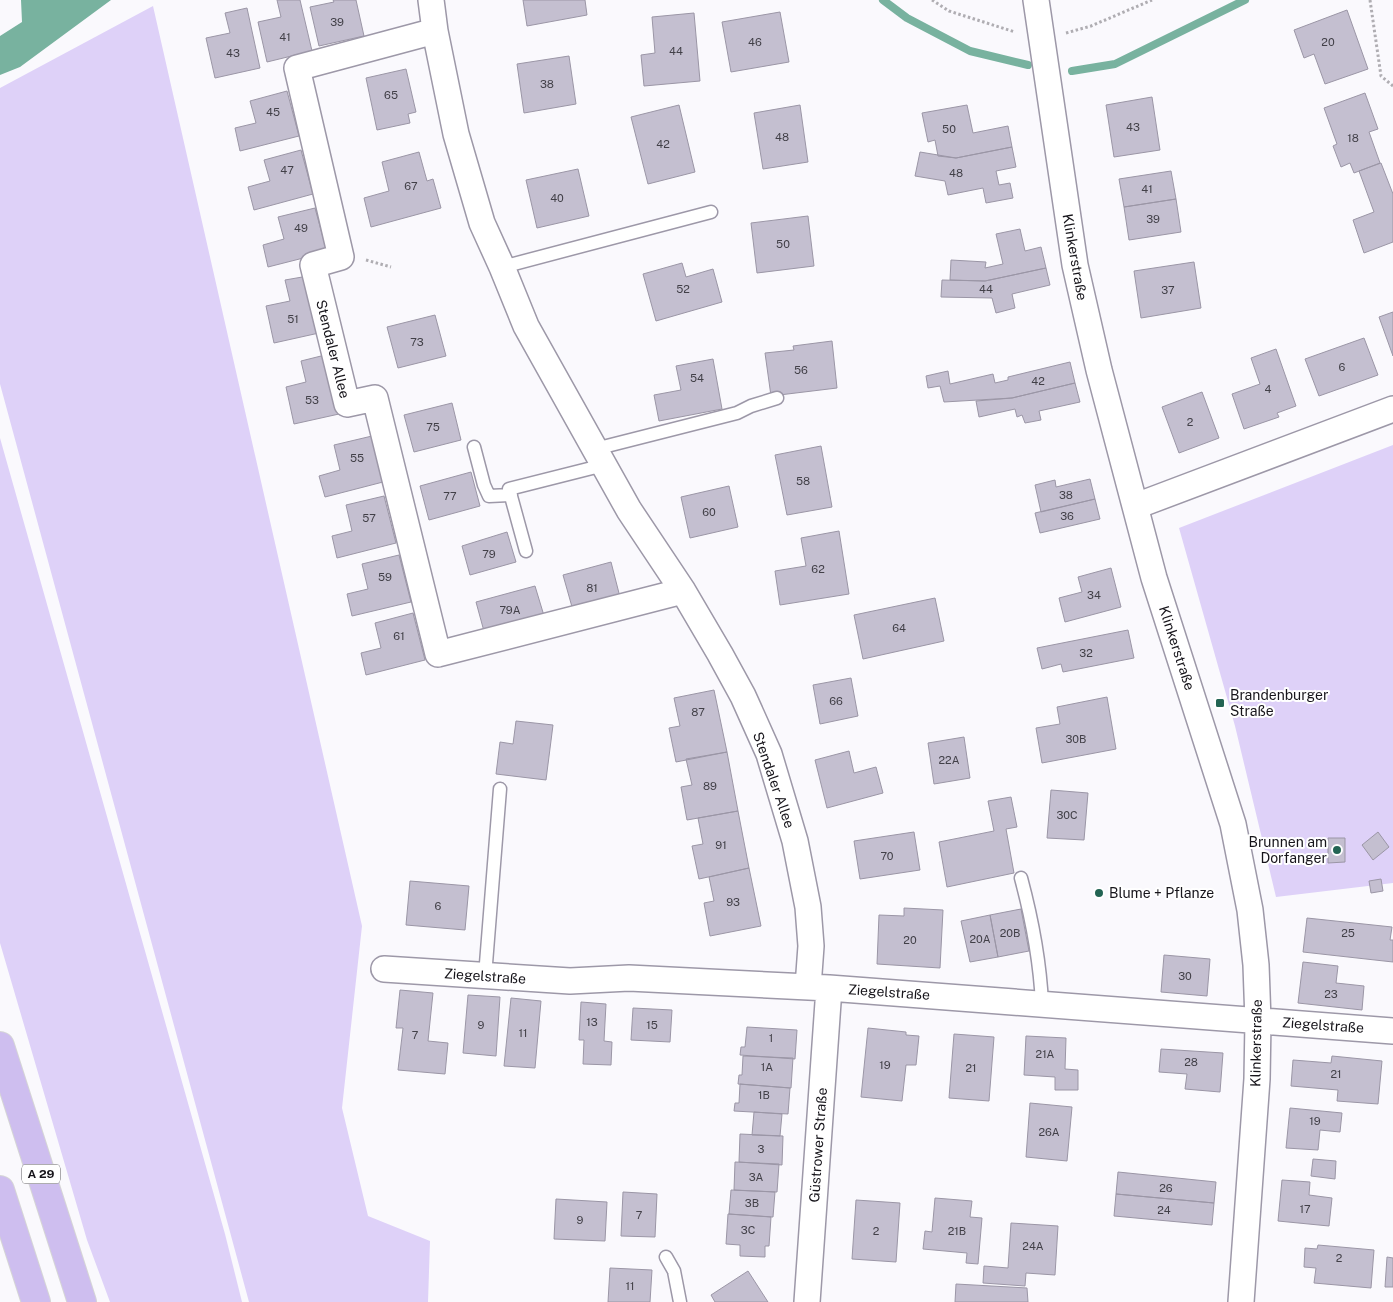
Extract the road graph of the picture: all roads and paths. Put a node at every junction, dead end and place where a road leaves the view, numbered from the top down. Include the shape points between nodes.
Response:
1 (431, 0) edge
2 (1036, 0) edge
3 (1370, 0) edge
4 (435, 31) junction
5 (1393, 86) edge
6 (711, 212) dead end
7 (502, 267) junction
8 (777, 398) dead end
9 (1393, 409) edge
10 (474, 447) dead end
11 (599, 457) junction
12 (511, 495) junction
13 (1136, 506) junction
14 (526, 551) dead end
15 (683, 591) junction
16 (500, 789) dead end
17 (1021, 878) dead end
18 (384, 969) dead end
19 (485, 976) junction
20 (818, 987) junction
21 (1042, 1004) junction
22 (1258, 1021) junction
23 (1393, 1030) edge
24 (0, 1046) edge
25 (0, 1190) edge
26 (666, 1257) dead end
27 (36, 1302) edge
28 (82, 1302) edge
29 (680, 1302) edge
30 (807, 1302) edge
31 (1241, 1302) edge

1 - 4 street, Stendaler Allee
2 - 13 street, Klinkerstraße via 1075,265
3 - 5 path via 1381,76
4 - 7 street, Stendaler Allee via 456,134 482,223
4 - 15 street, Stendaler Allee via 297,68 341,257 313,265 329,333 347,404 375,398 438,654
6 - 7 lane
7 - 11 street, Stendaler Allee via 526,326
8 - 11 lane
9 - 13 street
10 - 12 lane via 489,496
11 - 12 lane via 509,489
11 - 15 street, Stendaler Allee via 629,510
12 - 14 lane
13 - 22 street, Klinkerstraße via 1154,578 1233,824 1250,910
15 - 20 street, Stendaler Allee via 743,696 769,754 794,840 808,907 810,946
16 - 19 lane
17 - 21 lane via 1040,974
18 - 19 street, Ziegelstraße
19 - 20 street, Ziegelstraße via 570,981 629,978
20 - 21 street, Ziegelstraße
20 - 30 street, Güstrower Straße
21 - 22 street, Ziegelstraße
22 - 23 street, Ziegelstraße
22 - 31 street, Klinkerstraße via 1257,1079
24 - 28 highway, A 29
25 - 27 highway
26 - 29 lane via 674,1271

